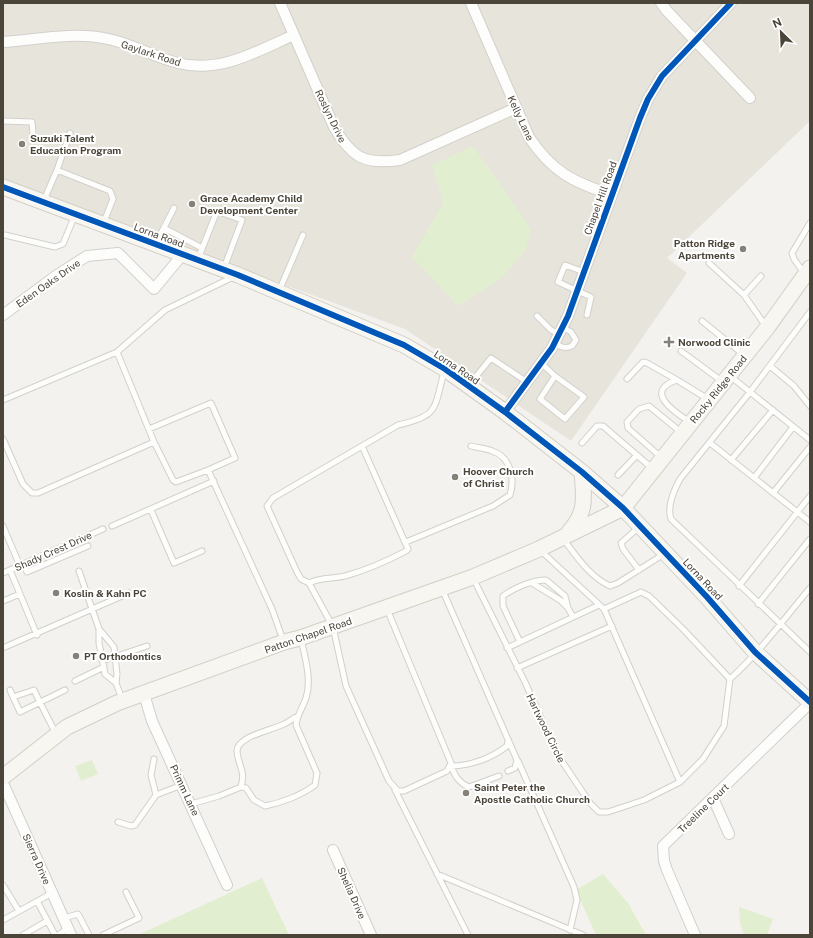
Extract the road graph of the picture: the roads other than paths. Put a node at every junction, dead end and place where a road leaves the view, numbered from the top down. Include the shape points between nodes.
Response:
1 (280, 3) edge
2 (471, 3) edge
3 (661, 3) edge
4 (732, 3) edge
5 (294, 36) junction
6 (695, 40) junction
7 (3, 42) edge
8 (750, 98) dead end
9 (516, 108) junction
10 (3, 121) edge
11 (33, 133) dead end
12 (70, 133) dead end
13 (57, 170) junction
14 (3, 187) edge
15 (612, 195) junction
16 (43, 202) junction
17 (174, 208) dead end
18 (76, 214) junction
19 (810, 223) edge
20 (103, 224) junction
21 (164, 228) junction
22 (5, 235) dead end
23 (303, 236) dead end
24 (156, 244) junction
25 (194, 254) junction
26 (709, 263) dead end
27 (223, 269) junction
28 (584, 272) junction
29 (809, 274) edge
30 (238, 275) junction
31 (761, 276) dead end
32 (279, 292) junction
33 (577, 292) junction
34 (744, 295) junction
35 (810, 312) edge
36 (3, 315) edge
37 (587, 315) dead end
38 (537, 316) dead end
39 (702, 320) dead end
40 (767, 328) junction
41 (559, 335) junction
42 (681, 351) dead end
43 (117, 352) junction
44 (745, 356) junction
45 (541, 363) junction
46 (770, 366) junction
47 (445, 369) junction
48 (555, 376) junction
49 (627, 379) dead end
50 (726, 379) junction
51 (677, 380) junction
52 (527, 382) junction
53 (468, 386) junction
54 (750, 392) junction
55 (3, 400) edge
56 (709, 400) junction
57 (810, 406) edge
58 (773, 410) junction
59 (505, 412) junction
60 (793, 426) junction
61 (687, 428) junction
62 (149, 429) junction
63 (3, 439) edge
64 (810, 440) edge
65 (154, 442) junction
66 (582, 443) dead end
67 (710, 443) junction
68 (362, 446) junction
69 (471, 446) dead end
70 (810, 447) edge
71 (637, 455) junction
72 (731, 460) junction
73 (658, 464) junction
74 (208, 470) junction
75 (582, 472) junction
76 (618, 475) dead end
77 (754, 478) junction
78 (214, 481) junction
79 (773, 492) junction
80 (810, 496) edge
81 (623, 508) junction
82 (151, 510) junction
83 (798, 512) junction
84 (810, 522) edge
85 (3, 526) edge
86 (112, 526) dead end
87 (640, 526) junction
88 (104, 529) dead end
89 (564, 537) junction
90 (810, 540) edge
91 (406, 542) junction
92 (88, 546) dead end
93 (539, 549) junction
94 (202, 551) dead end
95 (665, 553) junction
96 (22, 565) junction
97 (10, 570) junction
98 (639, 570) junction
99 (80, 571) dead end
100 (3, 573) edge
101 (473, 577) junction
102 (309, 583) junction
103 (532, 583) junction
104 (739, 586) junction
105 (442, 588) junction
106 (810, 588) edge
107 (129, 593) dead end
108 (20, 594) junction
109 (3, 600) edge
110 (758, 604) junction
111 (599, 605) junction
112 (387, 608) junction
113 (568, 608) junction
114 (604, 609) junction
115 (93, 610) junction
116 (573, 617) junction
117 (781, 625) junction
118 (612, 626) junction
119 (333, 627) junction
120 (99, 629) junction
121 (37, 635) junction
122 (300, 638) junction
123 (284, 642) junction
124 (520, 642) junction
125 (148, 646) dead end
126 (5, 648) dead end
127 (507, 648) junction
128 (755, 652) junction
129 (810, 652) edge
130 (115, 656) junction
131 (102, 661) junction
132 (104, 667) junction
133 (517, 668) junction
134 (730, 679) junction
135 (74, 681) dead end
136 (116, 683) junction
137 (10, 690) dead end
138 (65, 690) dead end
139 (144, 694) junction
140 (14, 697) junction
141 (40, 701) junction
142 (123, 701) junction
143 (810, 702) edge
144 (299, 715) junction
145 (56, 735) junction
146 (508, 741) junction
147 (154, 759) dead end
148 (517, 760) junction
149 (450, 766) junction
150 (508, 771) dead end
151 (499, 776) dead end
152 (3, 777) edge
153 (680, 782) junction
154 (3, 784) edge
155 (182, 785) junction
156 (240, 787) junction
157 (393, 787) junction
158 (156, 794) junction
159 (713, 798) junction
160 (191, 804) junction
161 (118, 822) dead end
162 (729, 834) dead end
163 (333, 850) dead end
164 (437, 874) junction
165 (3, 884) edge
166 (227, 885) dead end
167 (126, 892) dead end
168 (52, 893) junction
169 (37, 901) junction
170 (19, 911) junction
171 (3, 920) edge
172 (47, 921) junction
173 (68, 927) edge
174 (570, 930) junction
175 (23, 935) edge
176 (55, 935) edge
177 (58, 935) edge
178 (89, 935) edge
179 (103, 935) edge
180 (371, 935) edge
181 (468, 935) edge
182 (583, 935) edge
183 (695, 935) edge

1 - 5 street, Roslyn Drive
2 - 9 street, Kelly Lane
3 - 6 street
4 - 6 street, Chapel Hill Road
5 - 7 street, Gaylark Road via 240,59 219,65 196,66 178,63 104,38 79,36
5 - 9 street, Roslyn Drive via 343,143 350,151 370,162 400,160
6 - 8 street
6 - 15 street, Chapel Hill Road via 654,87
9 - 15 street, Kelly Lane via 529,137 550,164 563,175 581,184
10 - 11 lane via 32,122
12 - 13 lane
13 - 16 lane
13 - 20 lane via 110,191 113,200
14 - 16 street, Lorna Road
15 - 28 street, Chapel Hill Road
16 - 18 street, Lorna Road
17 - 21 lane
18 - 20 street, Lorna Road
18 - 22 lane via 63,244 55,247
19 - 29 lane via 792,253 794,259
20 - 24 street, Lorna Road
21 - 24 lane
21 - 25 lane
23 - 32 lane
24 - 25 street, Lorna Road
25 - 27 street, Lorna Road
25 - 27 lane via 216,211 242,220
25 - 36 street, Eden Oaks Drive via 154,289 118,253 87,256 56,275
26 - 34 lane
27 - 30 street, Lorna Road
28 - 33 street, Chapel Hill Road
28 - 33 lane via 565,265 558,282
29 - 40 street, Rocky Ridge Road
30 - 32 street, Lorna Road
30 - 43 lane via 165,310
31 - 34 lane
32 - 47 street, Lorna Road via 404,345
33 - 37 lane via 591,297
33 - 41 street, Chapel Hill Road
34 - 40 lane
35 - 46 lane
38 - 41 lane
39 - 44 lane
40 - 44 street, Rocky Ridge Road
41 - 45 street, Chapel Hill Road
42 - 50 lane
43 - 55 lane
43 - 62 lane
44 - 50 street, Rocky Ridge Road
45 - 48 lane
45 - 52 street, Chapel Hill Road
46 - 54 lane
46 - 57 lane via 794,386
47 - 53 street, Lorna Road
47 - 68 lane via 430,414 415,422 398,425
48 - 48 lane via 540,399 566,419 584,397
49 - 51 lane via 643,362
50 - 54 lane
50 - 56 street, Rocky Ridge Road
51 - 56 lane
51 - 61 lane via 664,387 661,391 662,397
52 - 53 lane via 491,358
52 - 59 street, Chapel Hill Road
53 - 59 street, Lorna Road
54 - 58 lane
54 - 67 lane
56 - 61 street, Rocky Ridge Road
58 - 60 lane
58 - 72 lane
59 - 75 street, Lorna Road
60 - 64 lane
60 - 77 lane
61 - 73 street, Rocky Ridge Road
61 - 73 lane via 649,406 639,409 627,422 628,428
62 - 65 lane
62 - 74 lane via 211,403 235,458
63 - 65 lane via 23,484 32,493 38,493
65 - 74 lane via 176,482
66 - 71 lane via 600,425
67 - 72 lane
67 - 104 lane via 680,479 669,513 671,519
68 - 91 lane
68 - 102 lane via 273,498 267,506 296,572 301,579
69 - 91 lane via 492,450 507,462 512,477 510,495 493,506
70 - 79 lane
71 - 73 lane
71 - 76 lane
72 - 77 lane
73 - 81 street, Rocky Ridge Road
74 - 78 lane
75 - 81 street, Lorna Road
75 - 89 street via 584,500 579,521
77 - 79 lane
78 - 82 lane
78 - 123 lane via 272,609
79 - 83 lane
80 - 83 lane
81 - 87 street, Lorna Road
81 - 89 street, Patton Chapel Road
82 - 86 lane
82 - 94 lane via 174,563
83 - 84 lane
83 - 104 lane
85 - 96 lane
87 - 95 street, Lorna Road
87 - 98 lane via 621,543
88 - 96 lane, Shady Crest Drive
89 - 93 street, Patton Chapel Road
89 - 98 lane via 598,581 610,586
90 - 110 lane
91 - 102 lane via 406,551 384,562 350,575 326,577
92 - 96 lane via 27,572
93 - 101 street, Patton Chapel Road
93 - 111 lane
95 - 98 lane
95 - 128 street, Lorna Road
96 - 97 lane, Shady Crest Drive
97 - 100 lane, Shady Crest Drive
97 - 108 lane
99 - 115 lane
101 - 105 street, Patton Chapel Road
101 - 127 lane, Hartwood Circle
102 - 119 lane
103 - 113 lane via 560,600
103 - 113 lane via 546,580 557,587 565,596
103 - 124 lane via 503,596 503,606
104 - 110 lane
105 - 112 street, Patton Chapel Road
105 - 146 lane
106 - 117 lane
107 - 115 lane
108 - 109 lane
108 - 121 lane
110 - 117 lane
111 - 114 lane
111 - 116 lane
112 - 119 street, Patton Chapel Road
112 - 149 lane
113 - 116 lane
114 - 118 lane
114 - 134 lane via 641,592 649,596
115 - 120 lane
115 - 121 lane
116 - 124 lane
117 - 128 lane
117 - 129 lane
118 - 133 lane
118 - 153 lane
119 - 122 street, Patton Chapel Road
119 - 157 lane via 346,686
120 - 130 lane via 114,647
120 - 131 lane
121 - 126 lane
122 - 123 street, Patton Chapel Road
122 - 144 lane via 308,680 306,697
123 - 139 street, Patton Chapel Road
124 - 127 lane
125 - 130 lane
127 - 133 lane, Hartwood Circle
128 - 134 lane
128 - 143 street, Lorna Road
130 - 131 lane
130 - 136 lane
131 - 132 lane
132 - 135 lane
132 - 136 lane via 105,674
133 - 153 lane, Hartwood Circle via 557,754 590,803 599,812 608,812 644,800
134 - 153 lane, Hartwood Circle via 724,726 703,759
136 - 142 lane
137 - 140 lane
138 - 141 lane
139 - 142 street, Patton Chapel Road
139 - 155 street, Primm Lane via 152,721
140 - 141 lane via 34,690
140 - 141 lane via 20,712
141 - 145 lane
142 - 145 street, Patton Chapel Road via 66,727
143 - 159 street, Treeline Court
144 - 156 lane via 241,742 237,751 244,777
144 - 156 lane via 296,725 317,773 315,785 281,802 265,806 254,800 246,788
145 - 152 street, Patton Chapel Road
146 - 148 lane
146 - 149 lane via 507,746 487,758
147 - 158 lane via 151,776
148 - 150 lane via 515,768
148 - 174 lane via 574,887 577,900
149 - 151 lane via 462,784 469,787
149 - 157 lane via 447,771 404,791 398,791
154 - 168 street, Sierra Drive
155 - 158 lane
155 - 160 street, Primm Lane
156 - 160 lane
157 - 164 lane
158 - 161 lane via 135,825
159 - 162 street
159 - 183 street, Treeline Court via 663,846 667,870
160 - 166 street, Primm Lane
163 - 180 street, Shelia Drive
164 - 174 lane
164 - 181 lane
165 - 170 lane
167 - 179 lane via 139,918
168 - 169 lane
168 - 173 street, Sierra Drive
169 - 170 lane
169 - 172 lane
170 - 171 lane
172 - 175 lane
172 - 176 lane
173 - 177 lane
173 - 178 lane via 78,914
174 - 182 lane

